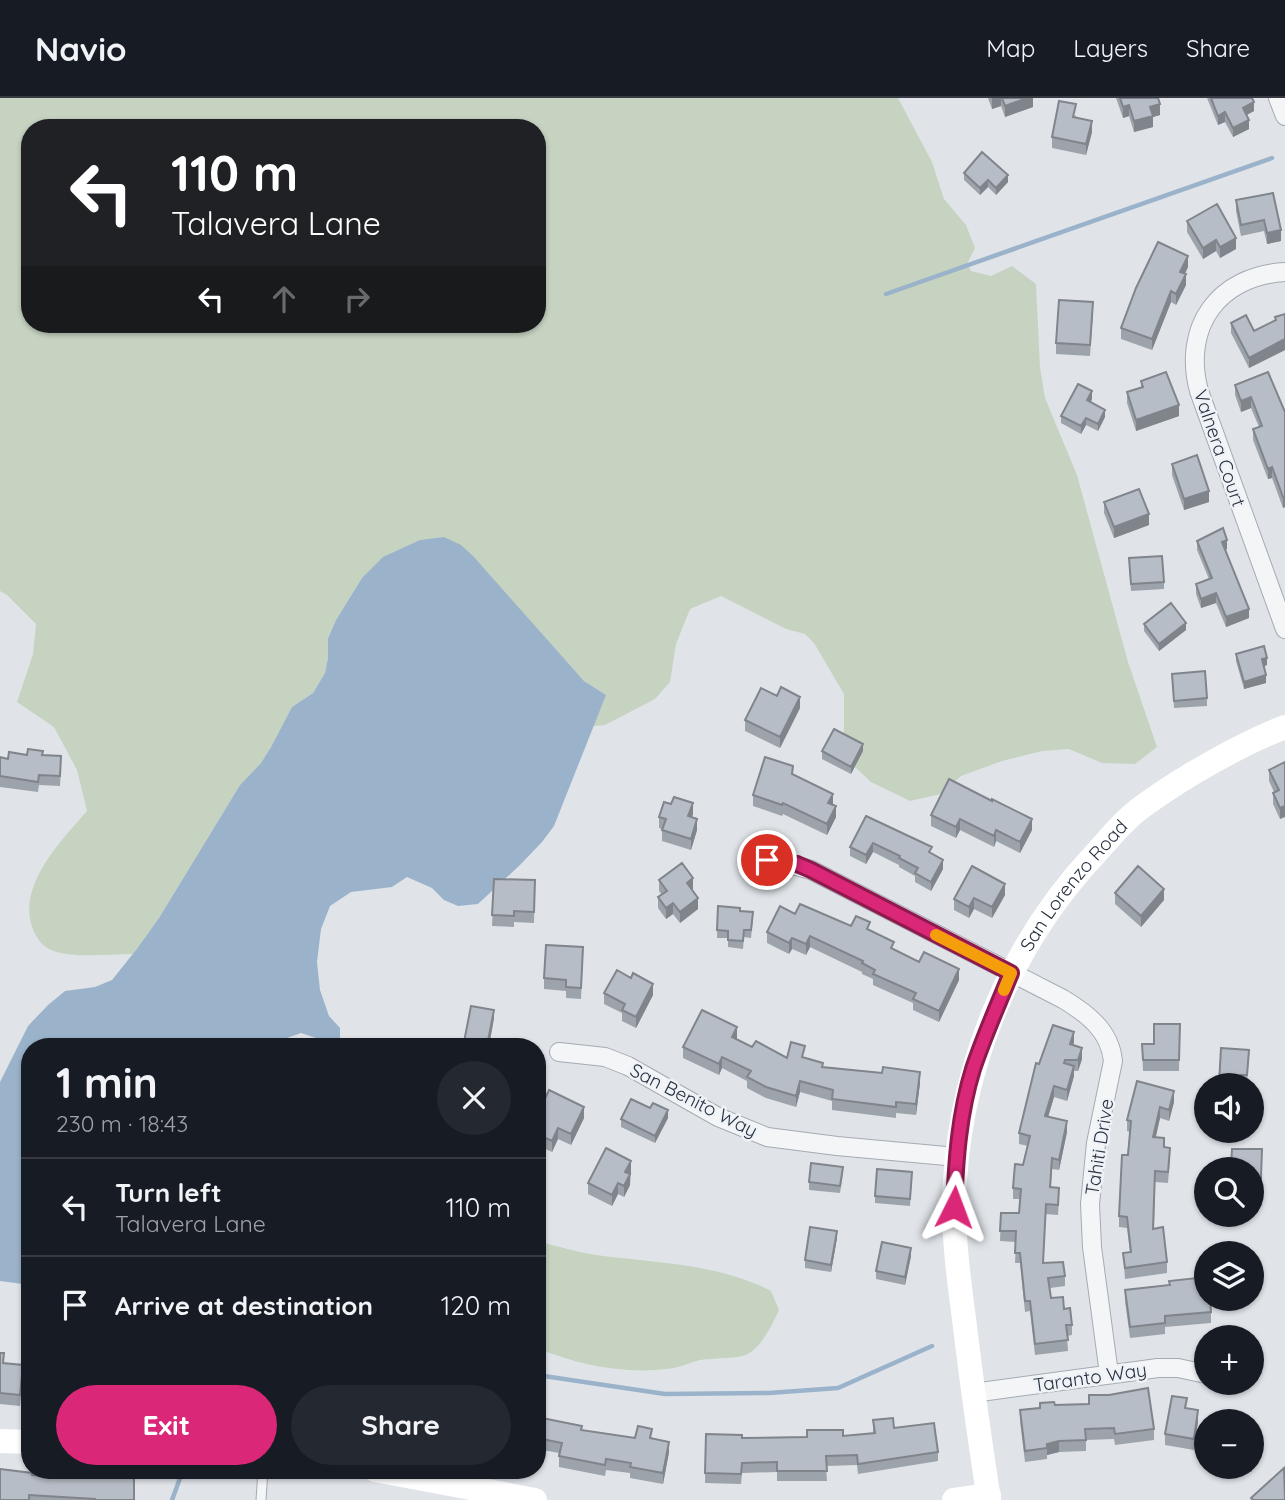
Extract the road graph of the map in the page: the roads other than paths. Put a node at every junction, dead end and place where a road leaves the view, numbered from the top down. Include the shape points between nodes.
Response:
1 (1278, 98) edge
2 (1285, 116) edge
3 (1285, 272) edge
4 (1285, 629) edge
5 (1285, 727) edge
6 (752, 861) dead end
7 (1011, 973) junction
8 (559, 1052) dead end
9 (957, 1157) junction
10 (1194, 1372) edge
11 (1109, 1374) junction
12 (973, 1394) junction
13 (0, 1441) edge
14 (21, 1442) edge
15 (263, 1479) edge
16 (416, 1479) edge
17 (498, 1497) edge
18 (989, 1498) edge
19 (261, 1500) edge
20 (535, 1500) edge
21 (954, 1500) edge

1 - 2 street
3 - 4 street, Valnera Court via 1244,280 1216,302 1197,336 1194,362 1199,391
5 - 7 street, San Lorenzo Road via 1223,757 1145,805 1080,870
6 - 7 street, Tahiti Drive via 782,862 811,870
7 - 9 street, San Lorenzo Road via 973,1069
7 - 11 street, Tahiti Drive via 1092,1018 1112,1054 1090,1204 1091,1247
8 - 9 street, San Benito Way via 605,1057 628,1066 718,1117 767,1137
9 - 12 street, San Lorenzo Road via 956,1258
10 - 11 street, Taranto Way via 1168,1368
11 - 12 street, Taranto Way
12 - 18 street, San Lorenzo Road
13 - 14 street
15 - 19 lane
16 - 17 street
17 - 20 street
18 - 21 street

